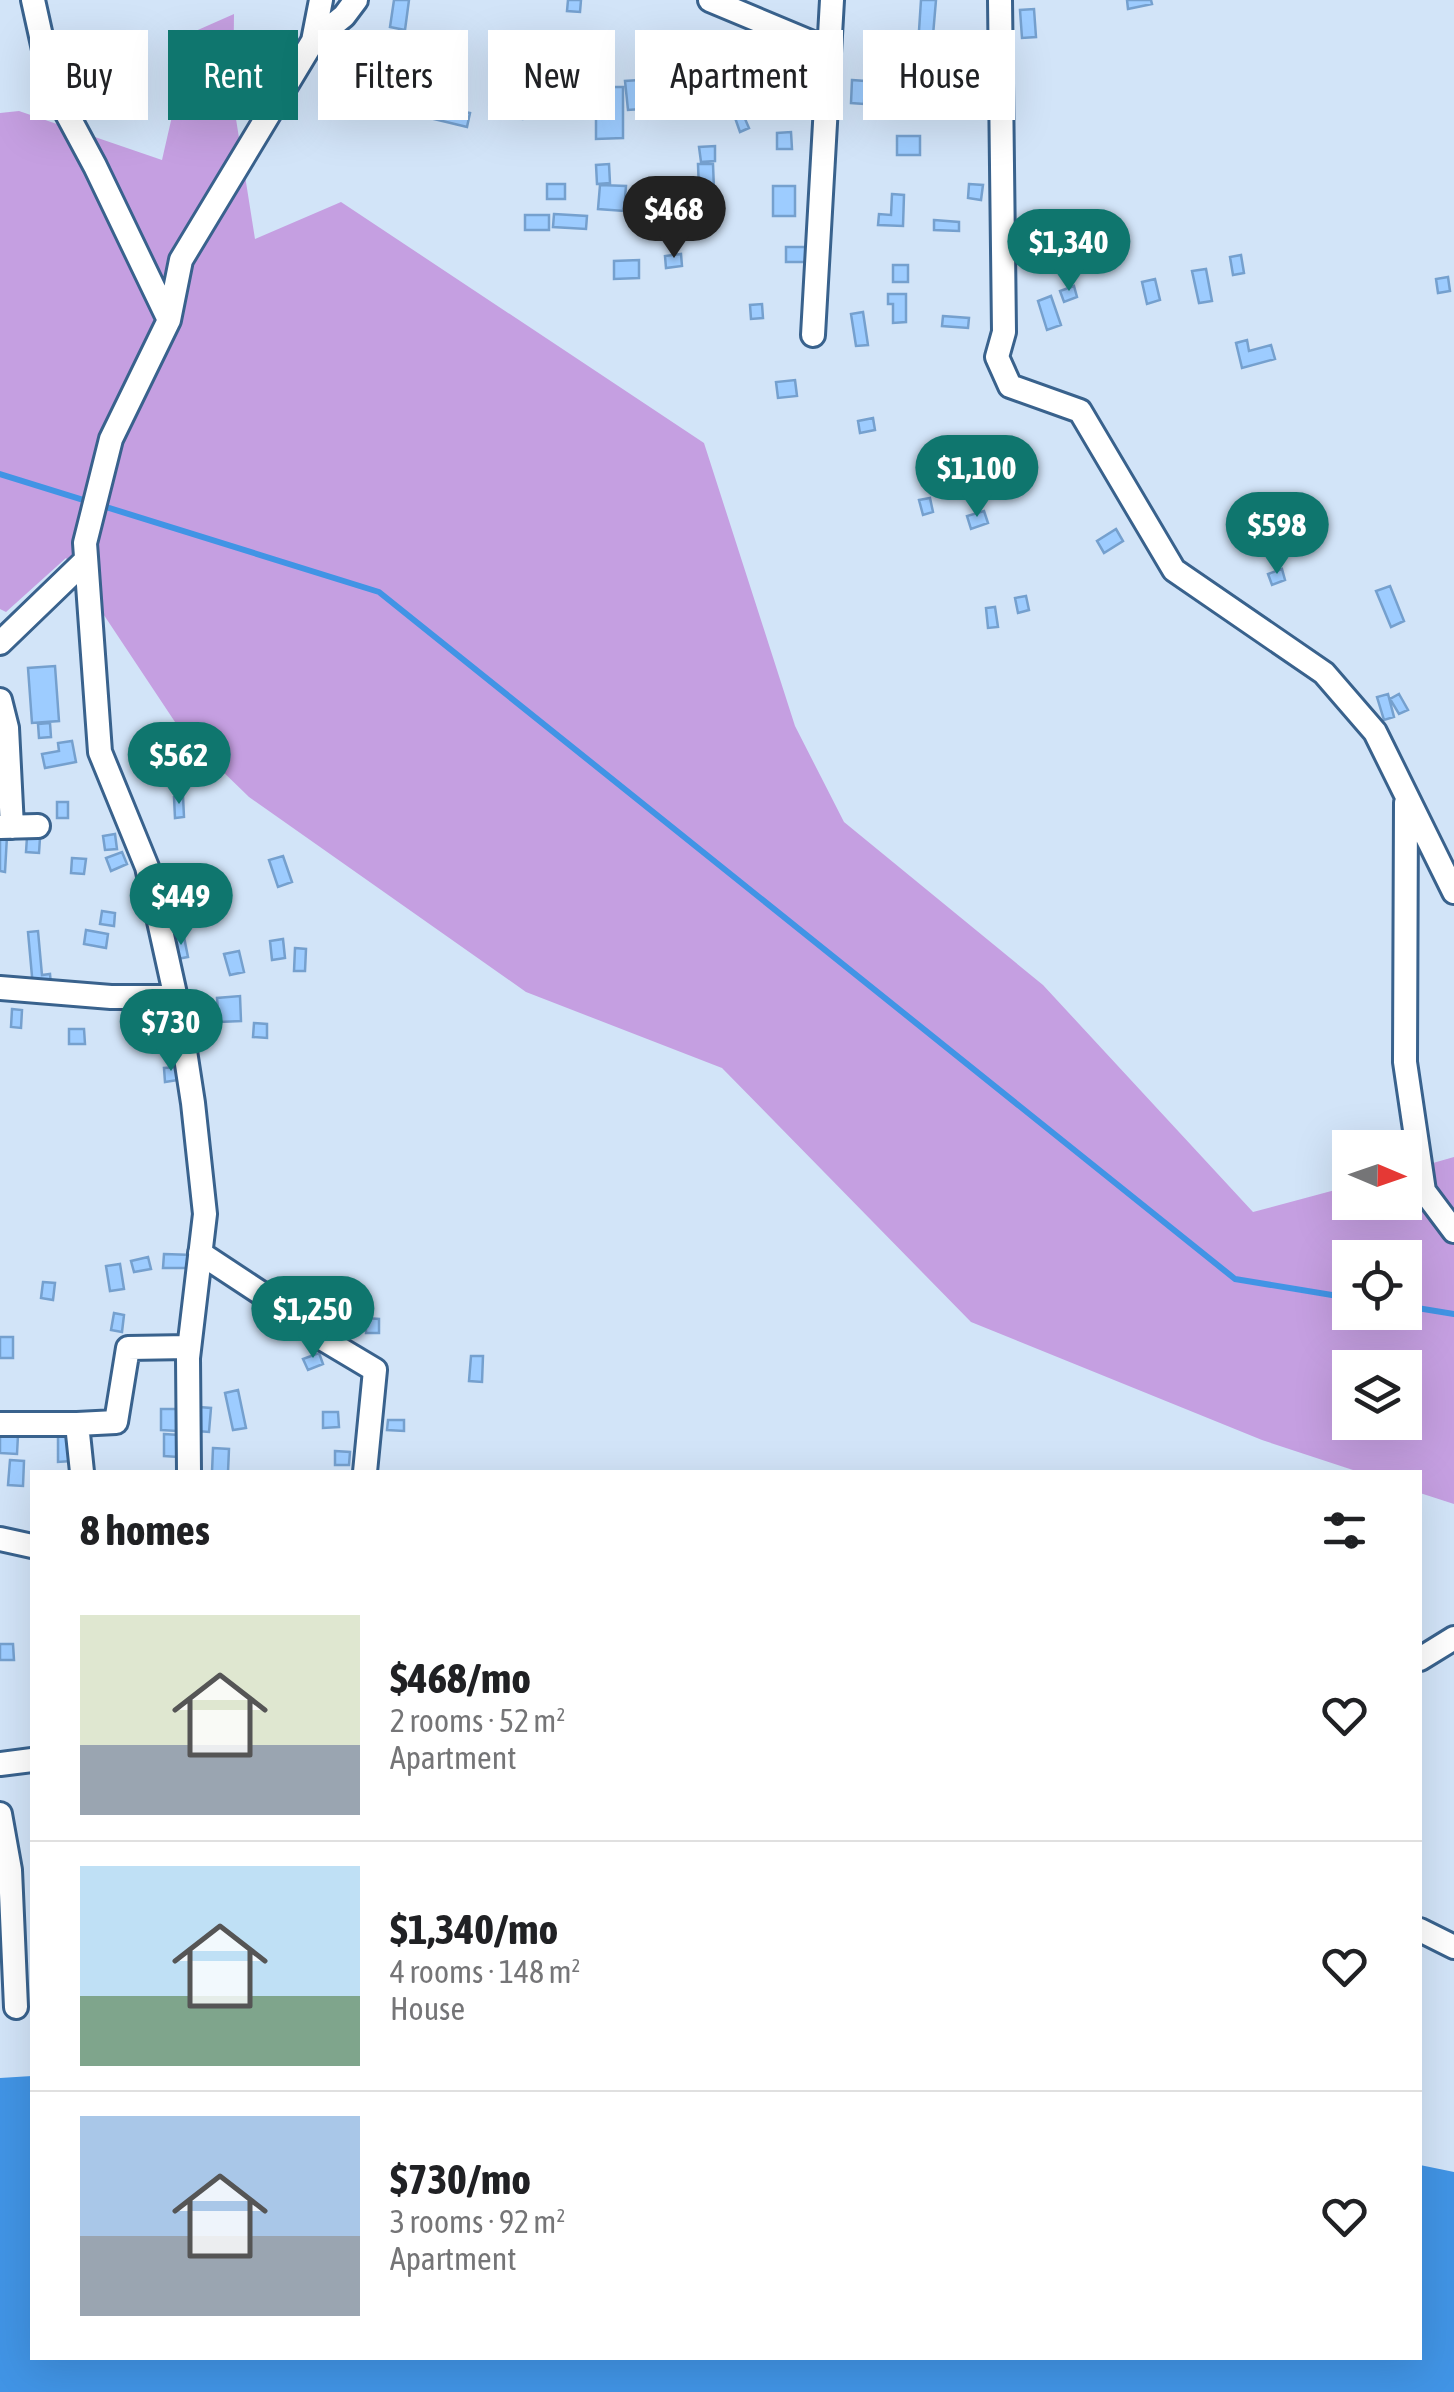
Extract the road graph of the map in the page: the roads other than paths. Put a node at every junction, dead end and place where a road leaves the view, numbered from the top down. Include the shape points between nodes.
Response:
1 (33, 0) edge
2 (321, 0) edge
3 (356, 0) edge
4 (710, 0) edge
5 (832, 0) edge
6 (1000, 0) edge
7 (781, 30) edge
8 (830, 30) edge
9 (313, 40) junction
10 (825, 120) edge
11 (169, 320) junction
12 (813, 335) dead end
13 (86, 560) junction
14 (0, 643) edge
15 (0, 700) edge
16 (1406, 794) junction
17 (38, 826) dead end
18 (6, 827) edge
19 (1454, 892) edge
20 (0, 988) edge
21 (176, 997) junction
22 (1454, 1232) edge
23 (200, 1253) junction
24 (190, 1347) junction
25 (0, 1424) edge
26 (77, 1424) junction
27 (82, 1470) edge
28 (190, 1470) edge
29 (365, 1470) edge
30 (0, 1539) edge
31 (30, 1546) edge
32 (1454, 1638) edge
33 (1422, 1658) edge
34 (30, 1760) edge
35 (0, 1764) edge
36 (0, 1814) edge
37 (14, 1899) edge
38 (1422, 1931) edge
39 (1454, 1947) edge
40 (16, 2008) edge

1 - 11 street via 52,86
2 - 9 street
3 - 9 street
4 - 7 street
5 - 8 street
6 - 16 street via 1004,332 997,357 1010,386 1080,411 1174,570 1324,673 1375,732
9 - 11 street via 181,260
10 - 12 street
11 - 13 street via 111,439
13 - 14 street
13 - 21 street via 100,752 147,867
15 - 18 street via 7,728
16 - 19 street
16 - 22 street via 1405,1062 1424,1191
17 - 18 street
20 - 21 street
21 - 23 street via 205,1214
23 - 24 street
23 - 29 street via 375,1370
24 - 26 street via 128,1348 116,1422
24 - 28 street
25 - 26 street
26 - 27 street
30 - 31 street
32 - 33 street
34 - 35 street
36 - 37 street
37 - 40 street
38 - 39 street

